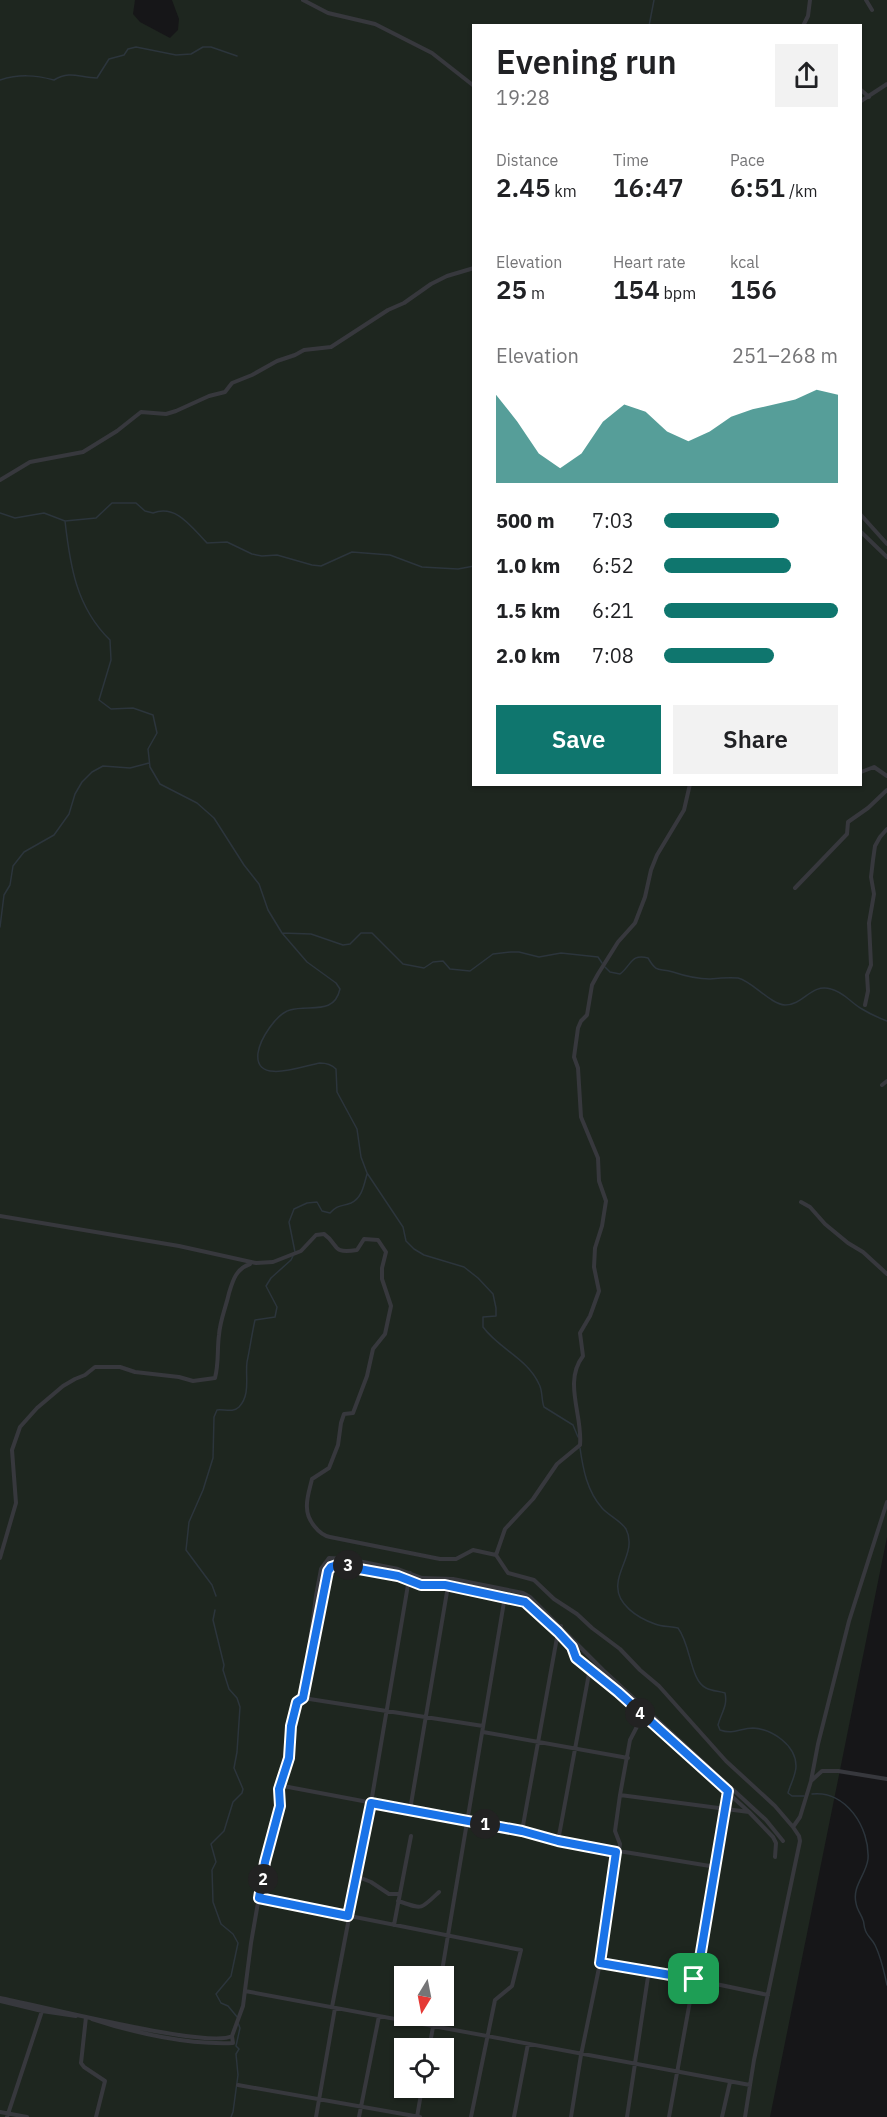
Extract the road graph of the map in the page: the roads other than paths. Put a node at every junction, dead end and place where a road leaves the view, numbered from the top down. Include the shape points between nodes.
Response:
1 (303, 0) edge
2 (810, 0) edge
3 (866, 0) edge
4 (872, 10) dead end
5 (804, 24) edge
6 (472, 84) edge
7 (887, 84) edge
8 (862, 91) edge
9 (869, 97) junction
10 (862, 100) edge
11 (472, 269) edge
12 (0, 480) edge
13 (862, 516) edge
14 (862, 533) edge
15 (887, 544) edge
16 (887, 557) edge
17 (862, 772) edge
18 (887, 776) edge
19 (690, 786) edge
20 (887, 790) edge
21 (887, 829) edge
22 (795, 888) dead end
23 (864, 1005) dead end
24 (887, 1082) edge
25 (882, 1085) dead end
26 (801, 1202) dead end
27 (0, 1216) edge
28 (252, 1263) junction
29 (887, 1274) edge
30 (887, 1502) edge
31 (496, 1555) junction
32 (0, 1558) edge
33 (410, 1573) junction
34 (408, 1579) junction
35 (448, 1586) junction
36 (505, 1596) junction
37 (552, 1617) junction
38 (547, 1621) junction
39 (561, 1626) junction
40 (558, 1632) junction
41 (590, 1668) junction
42 (621, 1686) junction
43 (618, 1692) junction
44 (303, 1698) junction
45 (298, 1703) junction
46 (386, 1710) junction
47 (643, 1715) junction
48 (426, 1717) junction
49 (483, 1726) junction
50 (483, 1732) junction
51 (539, 1742) junction
52 (575, 1748) junction
53 (628, 1758) junction
54 (887, 1779) edge
55 (811, 1781) junction
56 (284, 1786) dead end
57 (728, 1788) junction
58 (620, 1795) junction
59 (371, 1803) junction
60 (410, 1810) junction
61 (724, 1810) junction
62 (749, 1812) junction
63 (468, 1821) junction
64 (793, 1827) junction
65 (522, 1831) junction
66 (411, 1836) dead end
67 (558, 1841) junction
68 (783, 1841) dead end
69 (617, 1852) junction
70 (775, 1857) dead end
71 (716, 1867) junction
72 (356, 1876) junction
73 (440, 1892) dead end
74 (399, 1894) junction
75 (259, 1898) junction
76 (398, 1900) junction
77 (348, 1916) junction
78 (394, 1924) junction
79 (447, 1935) junction
80 (600, 1963) junction
81 (443, 1966) edge
82 (649, 1970) junction
83 (694, 1979) junction
84 (245, 1991) junction
85 (768, 1995) junction
86 (0, 1999) edge
87 (334, 2008) junction
88 (42, 2011) junction
89 (379, 2016) junction
90 (86, 2017) junction
91 (394, 2019) edge
92 (433, 2026) joint
93 (232, 2036) junction
94 (487, 2036) junction
95 (431, 2038) edge
96 (528, 2044) junction
97 (581, 2055) junction
98 (635, 2064) junction
99 (677, 2072) junction
100 (730, 2082) junction
101 (238, 2085) dead end
102 (750, 2085) junction
103 (421, 2098) edge
104 (319, 2100) junction
105 (360, 2106) junction
106 (0, 2112) edge
107 (8, 2115) edge
108 (27, 2117) edge
109 (96, 2117) edge
110 (316, 2117) edge
111 (358, 2117) edge
112 (418, 2117) edge
113 (471, 2117) edge
114 (514, 2117) edge
115 (571, 2117) edge
116 (627, 2117) edge
117 (669, 2117) edge
118 (723, 2117) edge
119 (745, 2117) edge

1 - 6 street via 328,13 375,24 432,53
2 - 5 street
3 - 4 street
7 - 9 street
8 - 9 street
9 - 10 street
11 - 12 street via 431,284 331,347 304,350 277,361 232,382 225,392 176,411 141,412 83,452 30,462
13 - 15 street
14 - 16 street
17 - 18 street via 874,767
19 - 31 street via 684,810 657,855 635,922 597,974 586,1015 578,1028 574,1057 581,1117 598,1158 599,1181 606,1201 595,1248 599,1291 580,1333 583,1356 574,1379 580,1445 557,1464 533,1499 505,1529
20 - 22 street via 848,822 847,834
21 - 23 street via 880,837 873,860 868,923 871,965
24 - 25 street
26 - 29 street
27 - 28 street via 179,1246
28 - 31 street via 273,1262 301,1251 316,1235 324,1234 340,1251 357,1250 362,1240 368,1238 378,1240 386,1252 382,1279 391,1306 385,1335 373,1349 353,1413 342,1418 329,1468 312,1479 306,1509 321,1534 440,1559 456,1559 473,1550
28 - 32 street via 234,1275 230,1284 220,1326 215,1377 193,1381 120,1367 95,1367 86,1376 63,1386 24,1421 12,1450 16,1503
30 - 55 street via 849,1621
31 - 64 street via 508,1573 534,1580 620,1649 667,1693 718,1753
33 - 34 street
33 - 37 street via 523,1593
33 - 45 street via 348,1559 326,1560 315,1596 311,1641
34 - 35 street via 421,1585
34 - 44 street via 348,1565 331,1567 323,1590
34 - 46 street
35 - 36 street
35 - 48 street
36 - 38 street via 525,1602
36 - 49 street
37 - 38 street
37 - 39 street
38 - 40 street
39 - 40 street
39 - 42 street
40 - 41 street via 576,1658
40 - 51 street
41 - 43 street
41 - 52 street
42 - 43 street
42 - 57 street
43 - 47 street
44 - 45 street
44 - 46 street
45 - 75 street
46 - 48 street
46 - 59 street
47 - 53 street via 630,1740
47 - 57 street
48 - 49 street
48 - 60 street
49 - 50 street
50 - 51 street
50 - 63 street
51 - 52 street
51 - 65 street
52 - 53 street
52 - 67 street
53 - 58 street
54 - 55 street via 827,1770
55 - 64 street
56 - 59 street
57 - 61 street
57 - 62 street
57 - 68 street via 766,1820
58 - 61 street
58 - 69 street via 615,1831 620,1844
59 - 60 street
59 - 72 street
60 - 63 street
61 - 62 street
61 - 71 street
62 - 70 street via 773,1837
63 - 65 street
63 - 79 street
64 - 85 street via 800,1841
65 - 67 street
66 - 74 street
67 - 69 street
69 - 71 street
69 - 80 street
71 - 83 street
72 - 74 street via 389,1894
72 - 77 street
73 - 76 street via 422,1907
74 - 76 street
75 - 77 street
75 - 84 street
76 - 78 street
77 - 78 street
77 - 87 street
78 - 79 street
79 - 81 street
79 - 94 street via 521,1950 512,1986 495,2000
80 - 82 street
80 - 97 street
82 - 83 street
82 - 98 street
83 - 85 street
83 - 99 street
84 - 87 street
84 - 93 street
85 - 102 street
86 - 88 street
86 - 93 street via 184,2036
87 - 89 street
87 - 104 street
88 - 90 street
88 - 107 street
89 - 91 street
89 - 105 street
90 - 93 street via 121,2029 188,2041 233,2043
90 - 109 street via 81,2062 105,2081
92 - 94 street
92 - 95 street
94 - 96 street
94 - 113 street
96 - 97 street
96 - 114 street
97 - 98 street
97 - 115 street
98 - 99 street
98 - 116 street
99 - 100 street
99 - 117 street
100 - 102 street
100 - 118 street
101 - 104 street
102 - 119 street
103 - 112 street
104 - 105 street
104 - 110 street
105 - 111 street
105 - 112 street
106 - 107 street
107 - 108 street

